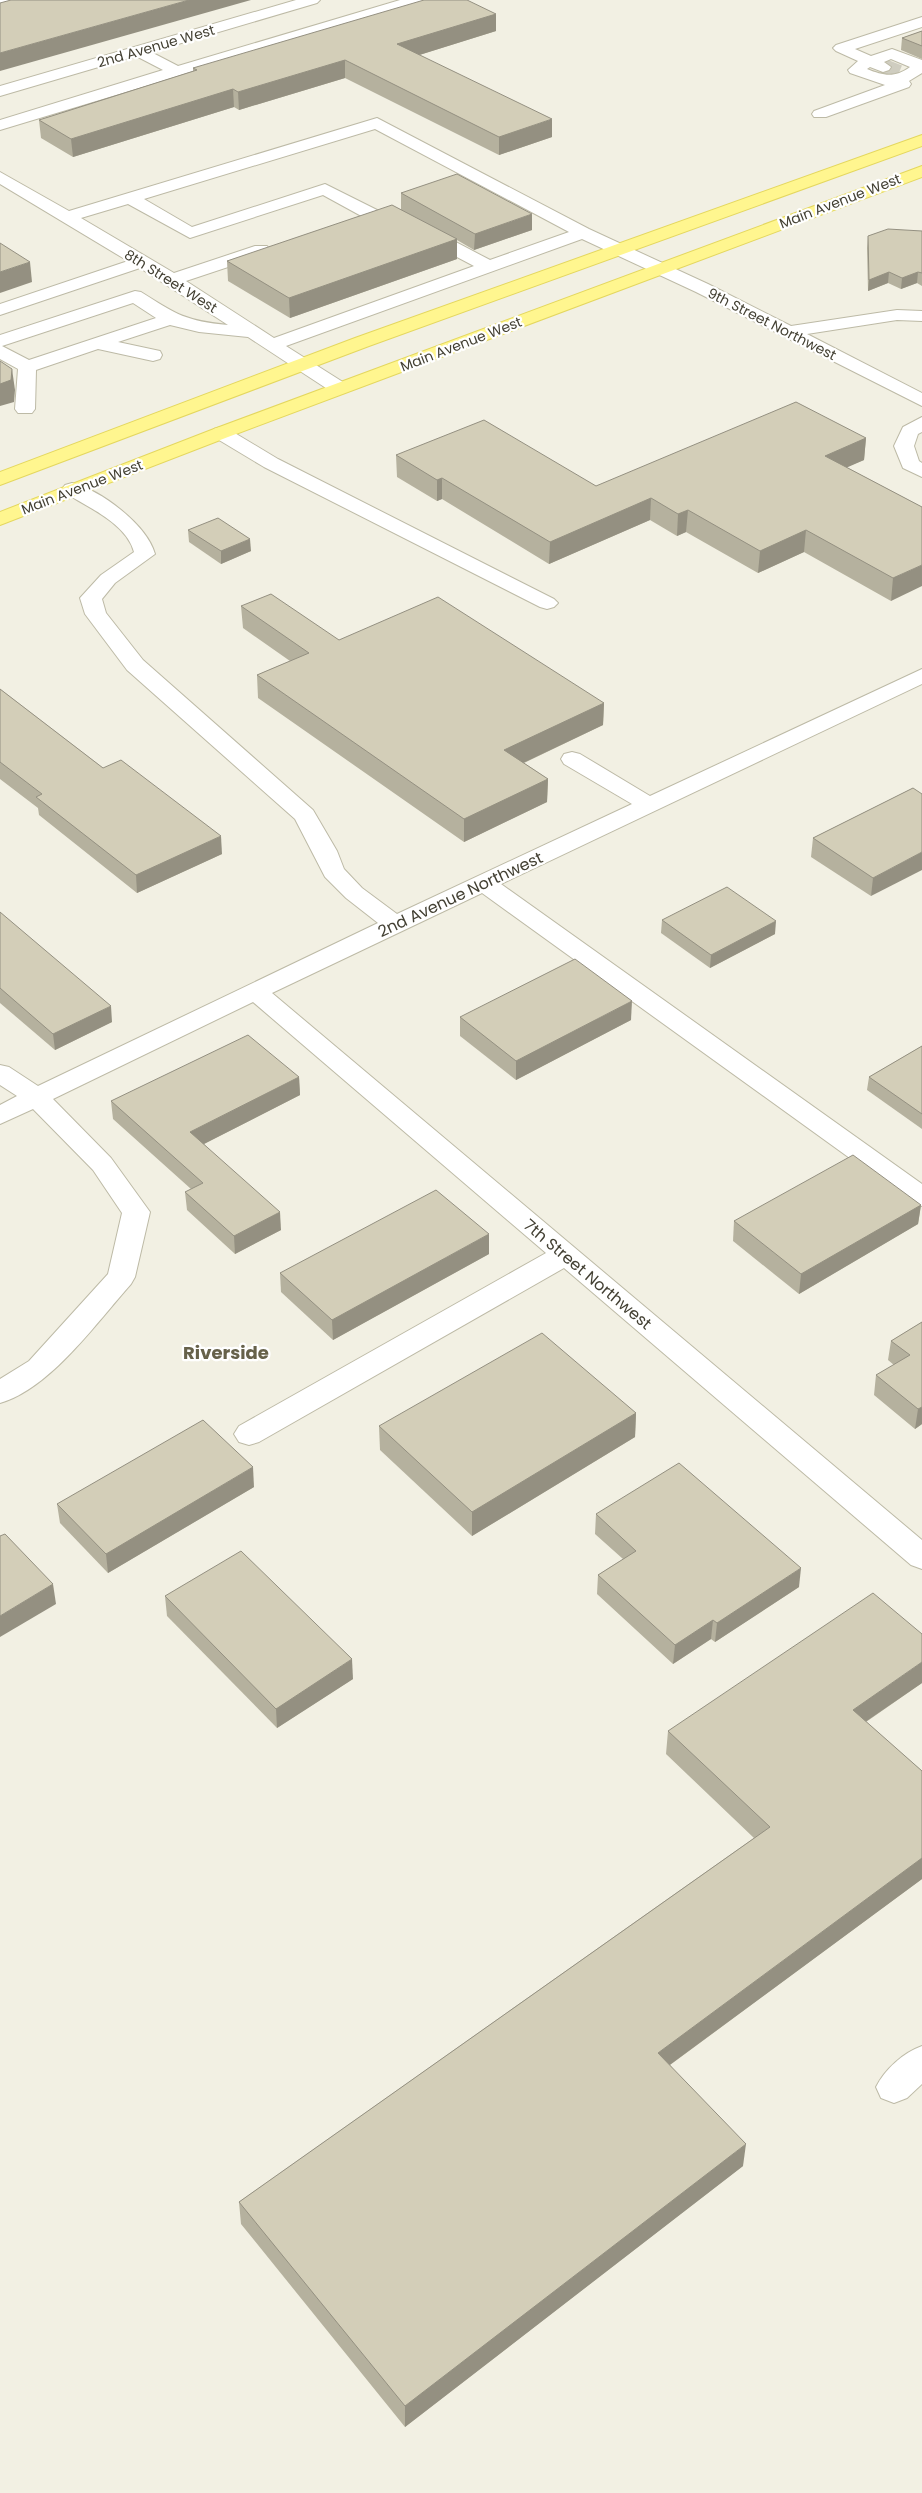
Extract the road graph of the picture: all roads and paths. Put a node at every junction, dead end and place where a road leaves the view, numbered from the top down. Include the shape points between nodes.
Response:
1 (7, 0) edge
2 (312, 0) edge
3 (416, 0) edge
4 (0, 4) edge
5 (271, 12) junction
6 (922, 22) edge
7 (311, 32) junction
8 (138, 51) junction
9 (876, 64) junction
10 (922, 66) edge
11 (177, 71) junction
12 (912, 79) edge
13 (0, 91) edge
14 (820, 114) dead end
15 (0, 125) edge
16 (922, 140) edge
17 (922, 171) edge
18 (0, 177) edge
19 (130, 198) junction
20 (371, 214) junction
21 (390, 215) edge
22 (67, 217) junction
23 (353, 220) edge
24 (406, 223) edge
25 (190, 233) junction
26 (583, 233) junction
27 (281, 244) edge
28 (621, 250) junction
29 (236, 259) junction
30 (142, 262) junction
31 (488, 266) junction
32 (661, 268) junction
33 (104, 276) junction
34 (172, 280) junction
35 (135, 296) junction
36 (0, 310) edge
37 (922, 316) edge
38 (170, 319) junction
39 (253, 332) junction
40 (787, 332) junction
41 (0, 341) edge
42 (96, 343) junction
43 (273, 344) junction
44 (0, 351) edge
45 (153, 355) dead end
46 (303, 364) junction
47 (27, 367) junction
48 (339, 388) junction
49 (922, 400) edge
50 (25, 409) dead end
51 (922, 423) edge
52 (222, 433) junction
53 (922, 471) edge
54 (0, 479) edge
55 (72, 489) junction
56 (0, 519) edge
57 (547, 603) dead end
58 (922, 676) edge
59 (572, 758) dead end
60 (650, 805) junction
61 (484, 883) junction
62 (396, 924) junction
63 (255, 992) junction
64 (0, 1073) edge
65 (36, 1098) junction
66 (0, 1115) edge
67 (922, 1197) edge
68 (565, 1255) junction
69 (0, 1393) edge
70 (250, 1434) dead end
71 (922, 1557) edge
72 (922, 2062) edge
73 (894, 2087) dead end

1 - 4 street
2 - 5 street, 2nd Avenue West
3 - 7 street
5 - 7 street
5 - 8 street, 2nd Avenue West
6 - 9 street via 841,48
7 - 11 street
8 - 11 street
8 - 13 street, 2nd Avenue West
9 - 10 street via 892,54
9 - 12 street via 856,70 884,82
10 - 12 street
11 - 15 street
12 - 14 street
16 - 28 main road, Main Avenue West
17 - 32 main road, Main Avenue West
18 - 22 street, 8th Street West
19 - 22 street, 9th Street Northwest
19 - 25 street
19 - 26 street, 9th Street Northwest via 377,123
20 - 21 street via 382,210
20 - 23 street
20 - 25 street via 325,189
22 - 30 street, 8th Street West
24 - 31 street
25 - 29 street
26 - 28 street, 9th Street Northwest
26 - 31 street
27 - 29 street
28 - 32 street, 9th Street Northwest
28 - 46 main road, Main Avenue West
29 - 34 street
30 - 33 street
30 - 34 street, 8th Street West
31 - 43 street
32 - 40 street, 9th Street Northwest
32 - 48 main road, Main Avenue West
33 - 35 street
33 - 36 street
34 - 39 street, 8th Street West
35 - 38 street
35 - 41 street
37 - 40 street via 897,315
38 - 39 street via 182,324
38 - 42 street
39 - 43 street, 8th Street West
40 - 49 street, 9th Street Northwest
42 - 45 street
42 - 47 street
43 - 46 street, 8th Street West
44 - 47 street
46 - 48 street, 8th Street West
46 - 54 main road, Main Avenue West
47 - 50 street
48 - 52 main road, Main Avenue West
51 - 53 street via 910,430 904,446 910,464
52 - 55 main road, Main Avenue West
52 - 57 street via 271,463
55 - 56 main road, Main Avenue West
55 - 62 street via 109,511 145,547 145,554 108,579 91,598 96,614 135,666 305,816 333,872 354,894
58 - 60 street, 2nd Avenue Northwest
59 - 60 street
60 - 61 street, 2nd Avenue Northwest
61 - 62 street, 2nd Avenue Northwest
61 - 67 street
62 - 63 street, 2nd Avenue Northwest
63 - 65 street, 2nd Avenue Northwest
63 - 68 street, 7th Street Northwest
64 - 65 street
65 - 66 street, 2nd Avenue Northwest
65 - 69 street via 102,1164 136,1212 121,1277 39,1368
68 - 70 street
68 - 71 street, 7th Street Northwest
72 - 73 street

